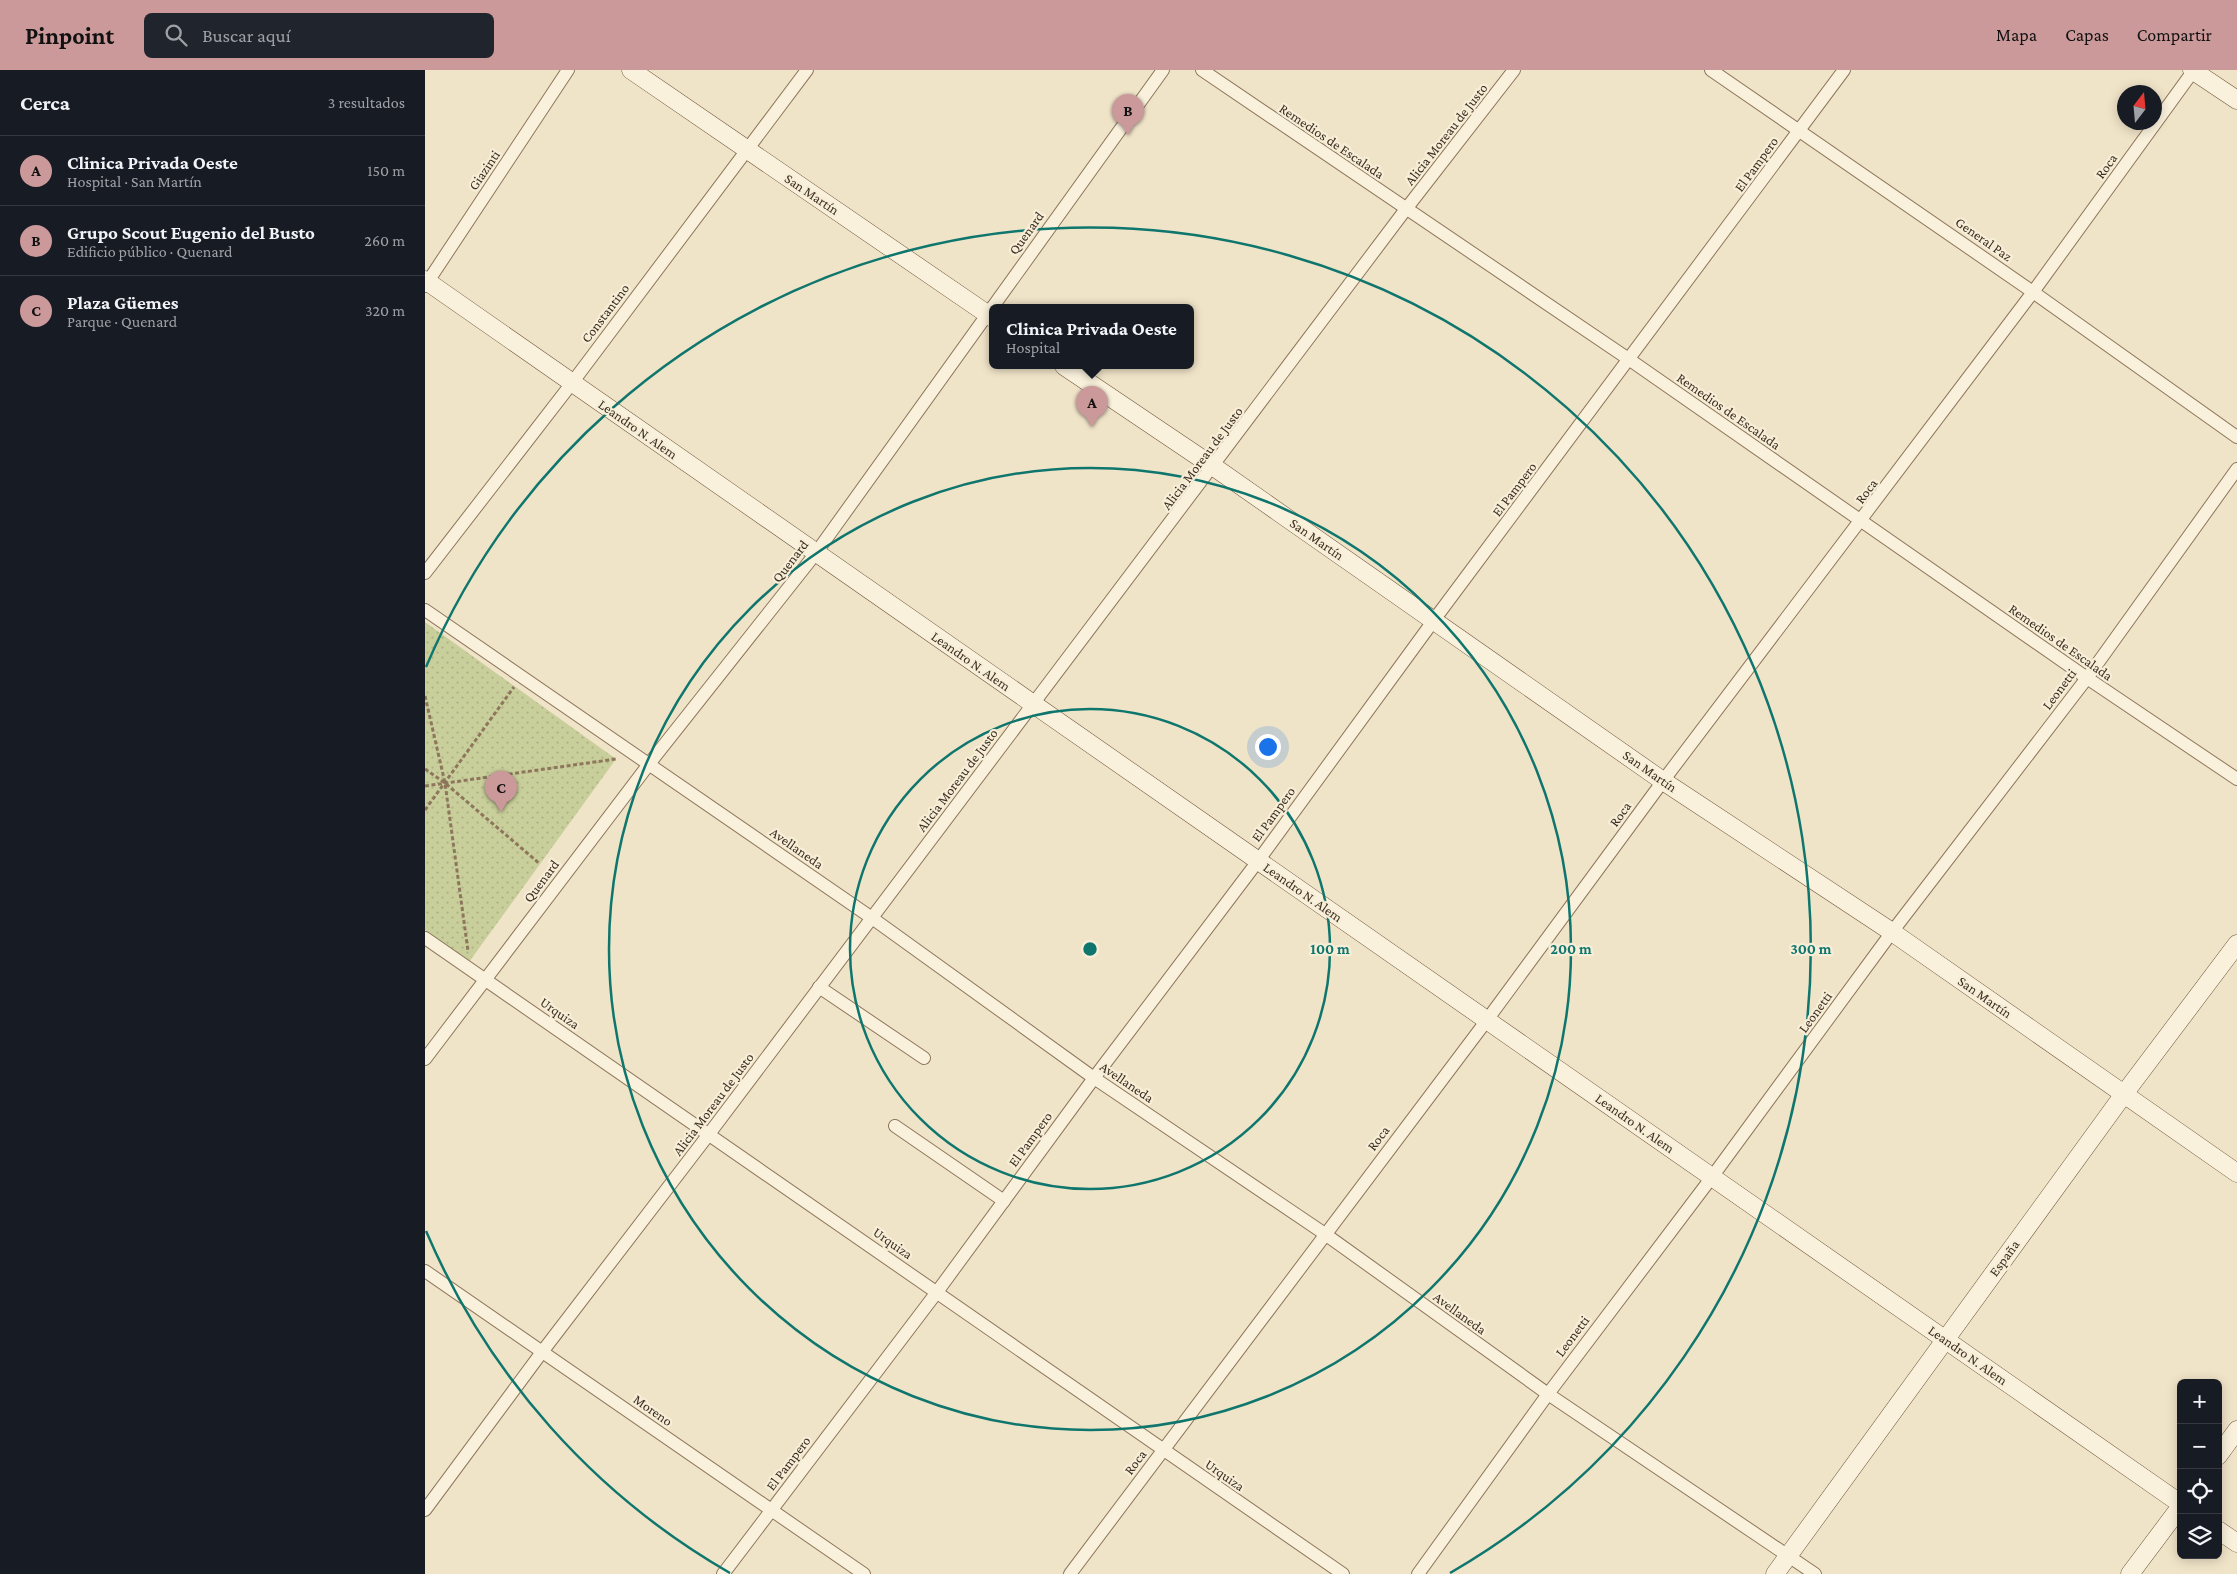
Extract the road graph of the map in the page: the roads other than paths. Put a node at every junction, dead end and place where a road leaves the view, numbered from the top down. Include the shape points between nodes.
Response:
1 (568, 70) edge
2 (631, 70) edge
3 (807, 70) edge
4 (1163, 70) edge
5 (1202, 70) edge
6 (1515, 70) edge
7 (1711, 70) edge
8 (1845, 70) edge
9 (2194, 70) edge
10 (2237, 100) edge
11 (1800, 130) junction
12 (747, 150) junction
13 (1406, 210) junction
14 (426, 283) edge
15 (2033, 292) junction
16 (998, 304) edge
17 (989, 315) edge
18 (989, 317) edge
19 (1630, 360) junction
20 (1068, 369) edge
21 (572, 383) junction
22 (2237, 437) edge
23 (1214, 467) junction
24 (2237, 469) edge
25 (1862, 522) junction
26 (816, 553) junction
27 (425, 573) edge
28 (425, 610) edge
29 (1434, 620) junction
30 (2087, 678) junction
31 (1033, 704) junction
32 (649, 764) junction
33 (2237, 779) edge
34 (1663, 781) junction
35 (1258, 861) junction
36 (872, 918) junction
37 (1892, 932) junction
38 (425, 938) edge
39 (2237, 944) edge
40 (485, 979) junction
41 (819, 987) junction
42 (1487, 1020) junction
43 (924, 1058) dead end
44 (425, 1059) edge
45 (1094, 1078) junction
46 (2125, 1094) junction
47 (895, 1126) dead end
48 (709, 1134) junction
49 (2237, 1173) edge
50 (1712, 1177) junction
51 (1004, 1201) junction
52 (1325, 1234) junction
53 (425, 1271) edge
54 (937, 1292) junction
55 (1945, 1339) junction
56 (542, 1352) junction
57 (1547, 1394) junction
58 (2237, 1430) edge
59 (1163, 1450) junction
60 (2222, 1451) edge
61 (2177, 1502) edge
62 (425, 1510) edge
63 (771, 1510) junction
64 (2177, 1510) edge
65 (2222, 1533) edge
66 (2237, 1543) edge
67 (1789, 1555) junction
68 (723, 1574) edge
69 (864, 1574) edge
70 (1070, 1574) edge
71 (1343, 1574) edge
72 (1418, 1574) edge
73 (1775, 1574) edge
74 (1815, 1574) edge
75 (2130, 1574) edge

1 - 14 street, Giazinti
2 - 12 main road, San Martín
3 - 12 street, Constantino
4 - 16 street, Quenard
5 - 13 street, Remedios de Escalada
6 - 13 street, Alicia Moreau de Justo
7 - 11 street, General Paz
8 - 11 street, El Pampero
9 - 10 main road
9 - 15 street, Roca
11 - 15 street, General Paz
11 - 19 street, El Pampero
12 - 17 main road, San Martín
12 - 21 street, Constantino
13 - 19 street, Remedios de Escalada
13 - 23 street, Alicia Moreau de Justo
14 - 21 main road, Leandro N. Alem
15 - 22 street, General Paz
15 - 25 street, Roca
18 - 26 street, Quenard
19 - 25 street, Remedios de Escalada
19 - 29 street, El Pampero
20 - 23 main road, San Martín
21 - 26 main road, Leandro N. Alem
21 - 27 street, Constantino
23 - 29 main road, San Martín
23 - 31 street, Alicia Moreau de Justo
24 - 30 street, Leonetti
25 - 30 street, Remedios de Escalada
25 - 34 street, Roca
26 - 31 main road, Leandro N. Alem
26 - 32 street, Quenard
28 - 32 street, Avellaneda
29 - 34 main road, San Martín
29 - 35 street, El Pampero
30 - 33 street, Remedios de Escalada
30 - 37 street, Leonetti
31 - 35 main road, Leandro N. Alem
31 - 36 street, Alicia Moreau de Justo
32 - 36 street, Avellaneda
32 - 40 street, Quenard
34 - 37 main road, San Martín
34 - 42 street, Roca
35 - 42 main road, Leandro N. Alem
35 - 45 street, El Pampero
36 - 41 street, Alicia Moreau de Justo
36 - 45 street, Avellaneda
37 - 46 main road, San Martín
37 - 50 street, Leonetti
38 - 40 street, Urquiza
39 - 46 main road, España
40 - 44 street, Quenard
40 - 48 street, Urquiza
41 - 43 street
41 - 48 street, Alicia Moreau de Justo
42 - 50 main road, Leandro N. Alem
42 - 52 street, Roca
45 - 51 street, El Pampero
45 - 52 street, Avellaneda
46 - 49 main road, San Martín
46 - 55 main road, España
47 - 51 street
48 - 54 street, Urquiza
48 - 56 street, Alicia Moreau de Justo
50 - 55 main road, Leandro N. Alem
50 - 57 street, Leonetti
51 - 54 street, El Pampero
52 - 57 street, Avellaneda
52 - 59 street, Roca
53 - 56 street, Moreno
54 - 59 street, Urquiza
54 - 63 street, El Pampero
55 - 61 main road, Leandro N. Alem
55 - 67 main road, España
56 - 62 street, Alicia Moreau de Justo
56 - 63 street, Moreno
57 - 67 street, Avellaneda
57 - 72 street, Leonetti
58 - 60 main road
59 - 70 street, Roca
59 - 71 street, Urquiza
63 - 68 street, El Pampero
63 - 69 street, Moreno
64 - 75 main road
65 - 66 main road
67 - 73 main road, España
67 - 74 street, Avellaneda

